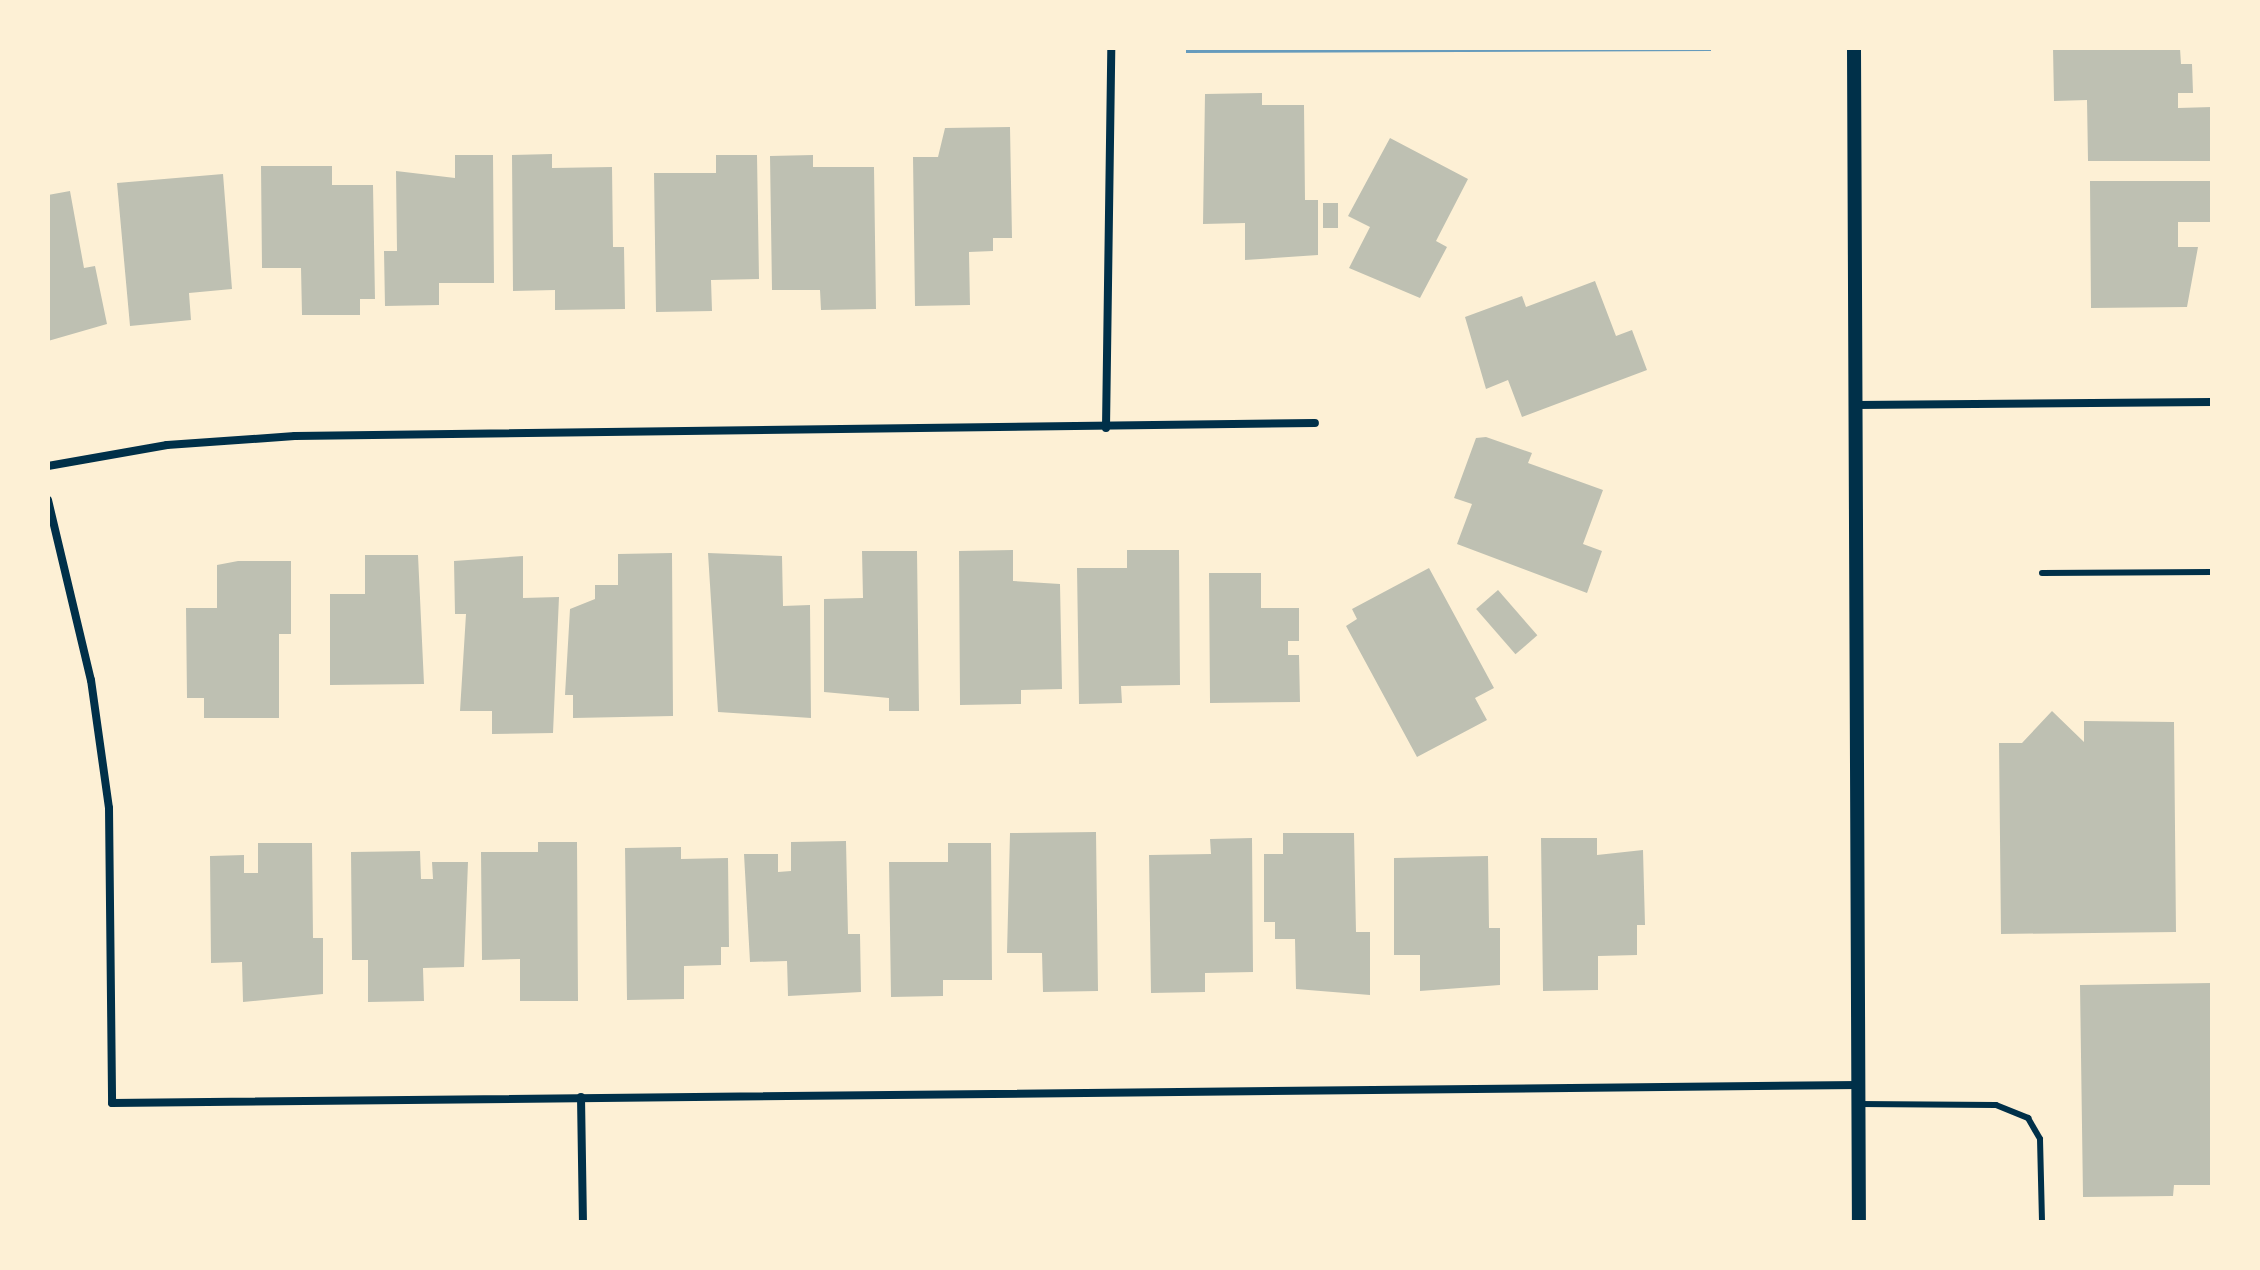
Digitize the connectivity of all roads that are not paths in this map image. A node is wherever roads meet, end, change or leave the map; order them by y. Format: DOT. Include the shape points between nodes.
graph roads {
  1 [pos="1111,48"];
  2 [pos="1854,48"];
  3 [pos="2212,402"];
  4 [pos="1856,405"];
  5 [pos="1315,423"];
  6 [pos="1106,428"];
  7 [pos="48,466"];
  8 [pos="48,500"];
  9 [pos="2212,572"];
  10 [pos="2042,573"];
  11 [pos="1859,1085"];
  12 [pos="581,1097"];
  13 [pos="1859,1104"];
  14 [pos="583,1222"];
  15 [pos="1859,1222"];
  16 [pos="2042,1222"];
  1 -- 6 [label="street"];
  2 -- 4 [label="street"];
  3 -- 4 [label="street"];
  4 -- 11 [label="street"];
  5 -- 6 [label="street"];
  6 -- 7 [label="street" via="295,436 167,445"];
  8 -- 12 [label="street" via="91,680 109,808 112,1103"];
  9 -- 10 [label="lane"];
  11 -- 12 [label="street"];
  11 -- 13 [label="street"];
  12 -- 14 [label="street"];
  13 -- 15 [label="street"];
  13 -- 16 [label="lane" via="1996,1105 2028,1118 2040,1139"];
}
